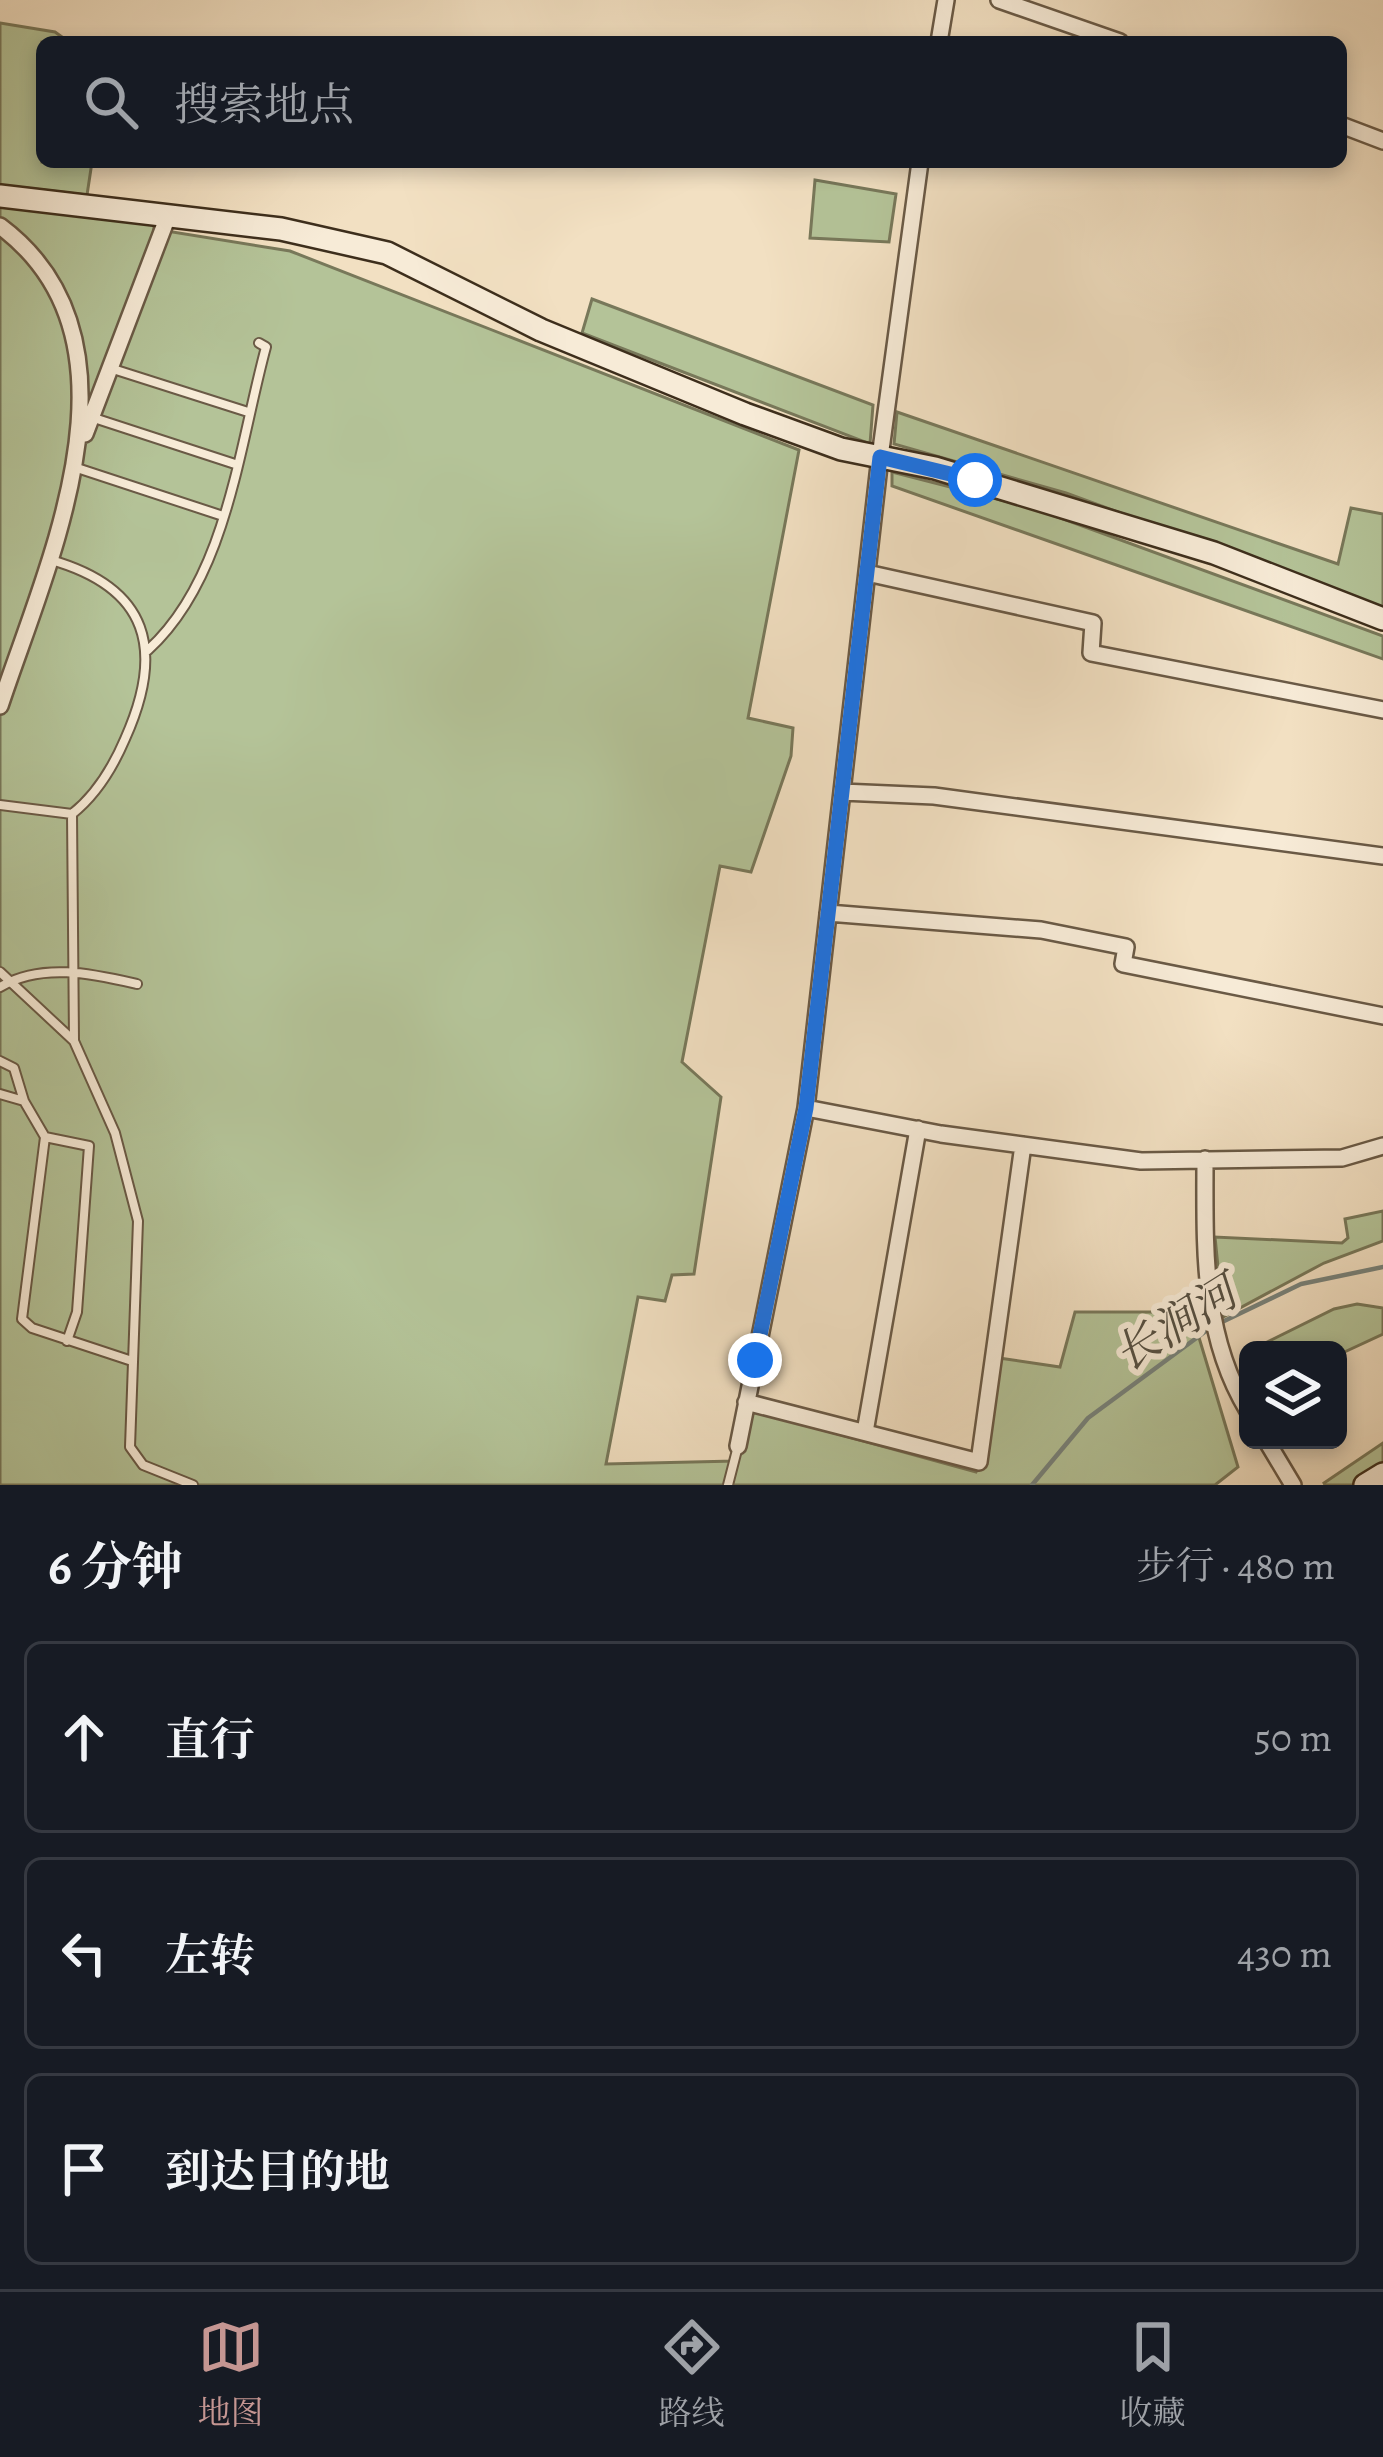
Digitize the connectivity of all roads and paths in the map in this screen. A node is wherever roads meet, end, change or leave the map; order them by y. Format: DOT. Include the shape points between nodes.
graph roads {
  1 [pos="946,0"];
  2 [pos="999,0"];
  3 [pos="940,36"];
  4 [pos="1103,36"];
  5 [pos="1347,126"];
  6 [pos="1383,141"];
  7 [pos="919,168"];
  8 [pos="0,196"];
  9 [pos="168,216"];
  10 [pos="0,226"];
  11 [pos="259,344"];
  12 [pos="110,368"];
  13 [pos="248,412"];
  14 [pos="91,418"];
  15 [pos="880,457"];
  16 [pos="76,460"];
  17 [pos="235,464"];
  18 [pos="220,515"];
  19 [pos="49,560"];
  20 [pos="867,573"];
  21 [pos="1383,619"];
  22 [pos="148,650"];
  23 [pos="0,706"];
  24 [pos="1383,710"];
  25 [pos="842,792"];
  26 [pos="0,805"];
  27 [pos="72,814"];
  28 [pos="1383,856"];
  29 [pos="828,913"];
  30 [pos="76,970"];
  31 [pos="0,972"];
  32 [pos="12,980"];
  33 [pos="137,984"];
  34 [pos="0,987"];
  35 [pos="1383,1016"];
  36 [pos="74,1041"];
  37 [pos="0,1061"];
  38 [pos="0,1094"];
  39 [pos="23,1101"];
  40 [pos="806,1108"];
  41 [pos="918,1129"];
  42 [pos="45,1137"];
  43 [pos="1023,1144"];
  44 [pos="1383,1146"];
  45 [pos="1204,1159"];
  46 [pos="68,1342"];
  47 [pos="132,1361"];
  48 [pos="1239,1396"];
  49 [pos="746,1402"];
  50 [pos="865,1432"];
  51 [pos="737,1446"];
  52 [pos="1271,1449"];
  53 [pos="1383,1474"];
  54 [pos="193,1485"];
  55 [pos="728,1485"];
  56 [pos="1293,1485"];
  57 [pos="1366,1485"];
  1 -- 3 [label="street"];
  2 -- 4 [label="street"];
  5 -- 6 [label="street"];
  7 -- 15 [label="street"];
  8 -- 9 [label="street"];
  9 -- 12 [label="street"];
  9 -- 15 [label="street" via="387,253 541,330 764,421"];
  10 -- 16 [label="street" via="33,255 65,306 79,376"];
  11 -- 13 [label="lane" via="266,346"];
  12 -- 13 [label="lane"];
  12 -- 14 [label="street"];
  13 -- 17 [label="lane"];
  14 -- 16 [label="street"];
  14 -- 17 [label="lane"];
  15 -- 20 [label="street"];
  15 -- 21 [label="street" via="1214,554"];
  16 -- 18 [label="lane"];
  16 -- 19 [label="street"];
  17 -- 18 [label="lane"];
  18 -- 22 [label="lane" via="180,620"];
  19 -- 22 [label="lane" via="106,581 134,610"];
  19 -- 23 [label="street"];
  20 -- 24 [label="street" via="1093,623 1091,653"];
  20 -- 25 [label="street"];
  22 -- 27 [label="lane" via="142,703 118,756"];
  25 -- 28 [label="street" via="978,801"];
  25 -- 29 [label="street"];
  26 -- 27 [label="lane"];
  27 -- 30 [label="lane"];
  29 -- 35 [label="street" via="1041,930 1126,947 1123,964"];
  29 -- 40 [label="street"];
  30 -- 32 [label="lane"];
  30 -- 33 [label="lane"];
  30 -- 36 [label="lane"];
  31 -- 32 [label="lane"];
  32 -- 34 [label="lane"];
  32 -- 36 [label="lane"];
  36 -- 47 [label="lane" via="115,1133 138,1221"];
  37 -- 39 [label="lane" via="14,1068"];
  38 -- 39 [label="lane"];
  39 -- 42 [label="lane"];
  40 -- 41 [label="street"];
  40 -- 49 [label="street"];
  41 -- 43 [label="street"];
  41 -- 50 [label="street"];
  42 -- 46 [label="lane" via="22,1319"];
  42 -- 46 [label="lane" via="89,1146"];
  43 -- 45 [label="street" via="1142,1161"];
  43 -- 50 [label="street" via="979,1462"];
  44 -- 45 [label="street" via="1342,1158"];
  45 -- 48 [label="street" via="1205,1274 1225,1372"];
  46 -- 47 [label="lane"];
  47 -- 54 [label="lane" via="130,1447 143,1465"];
  49 -- 50 [label="street"];
  49 -- 51 [label="street"];
  51 -- 55 [label="lane"];
  52 -- 56 [label="street"];
  53 -- 57 [label="street"];
}
